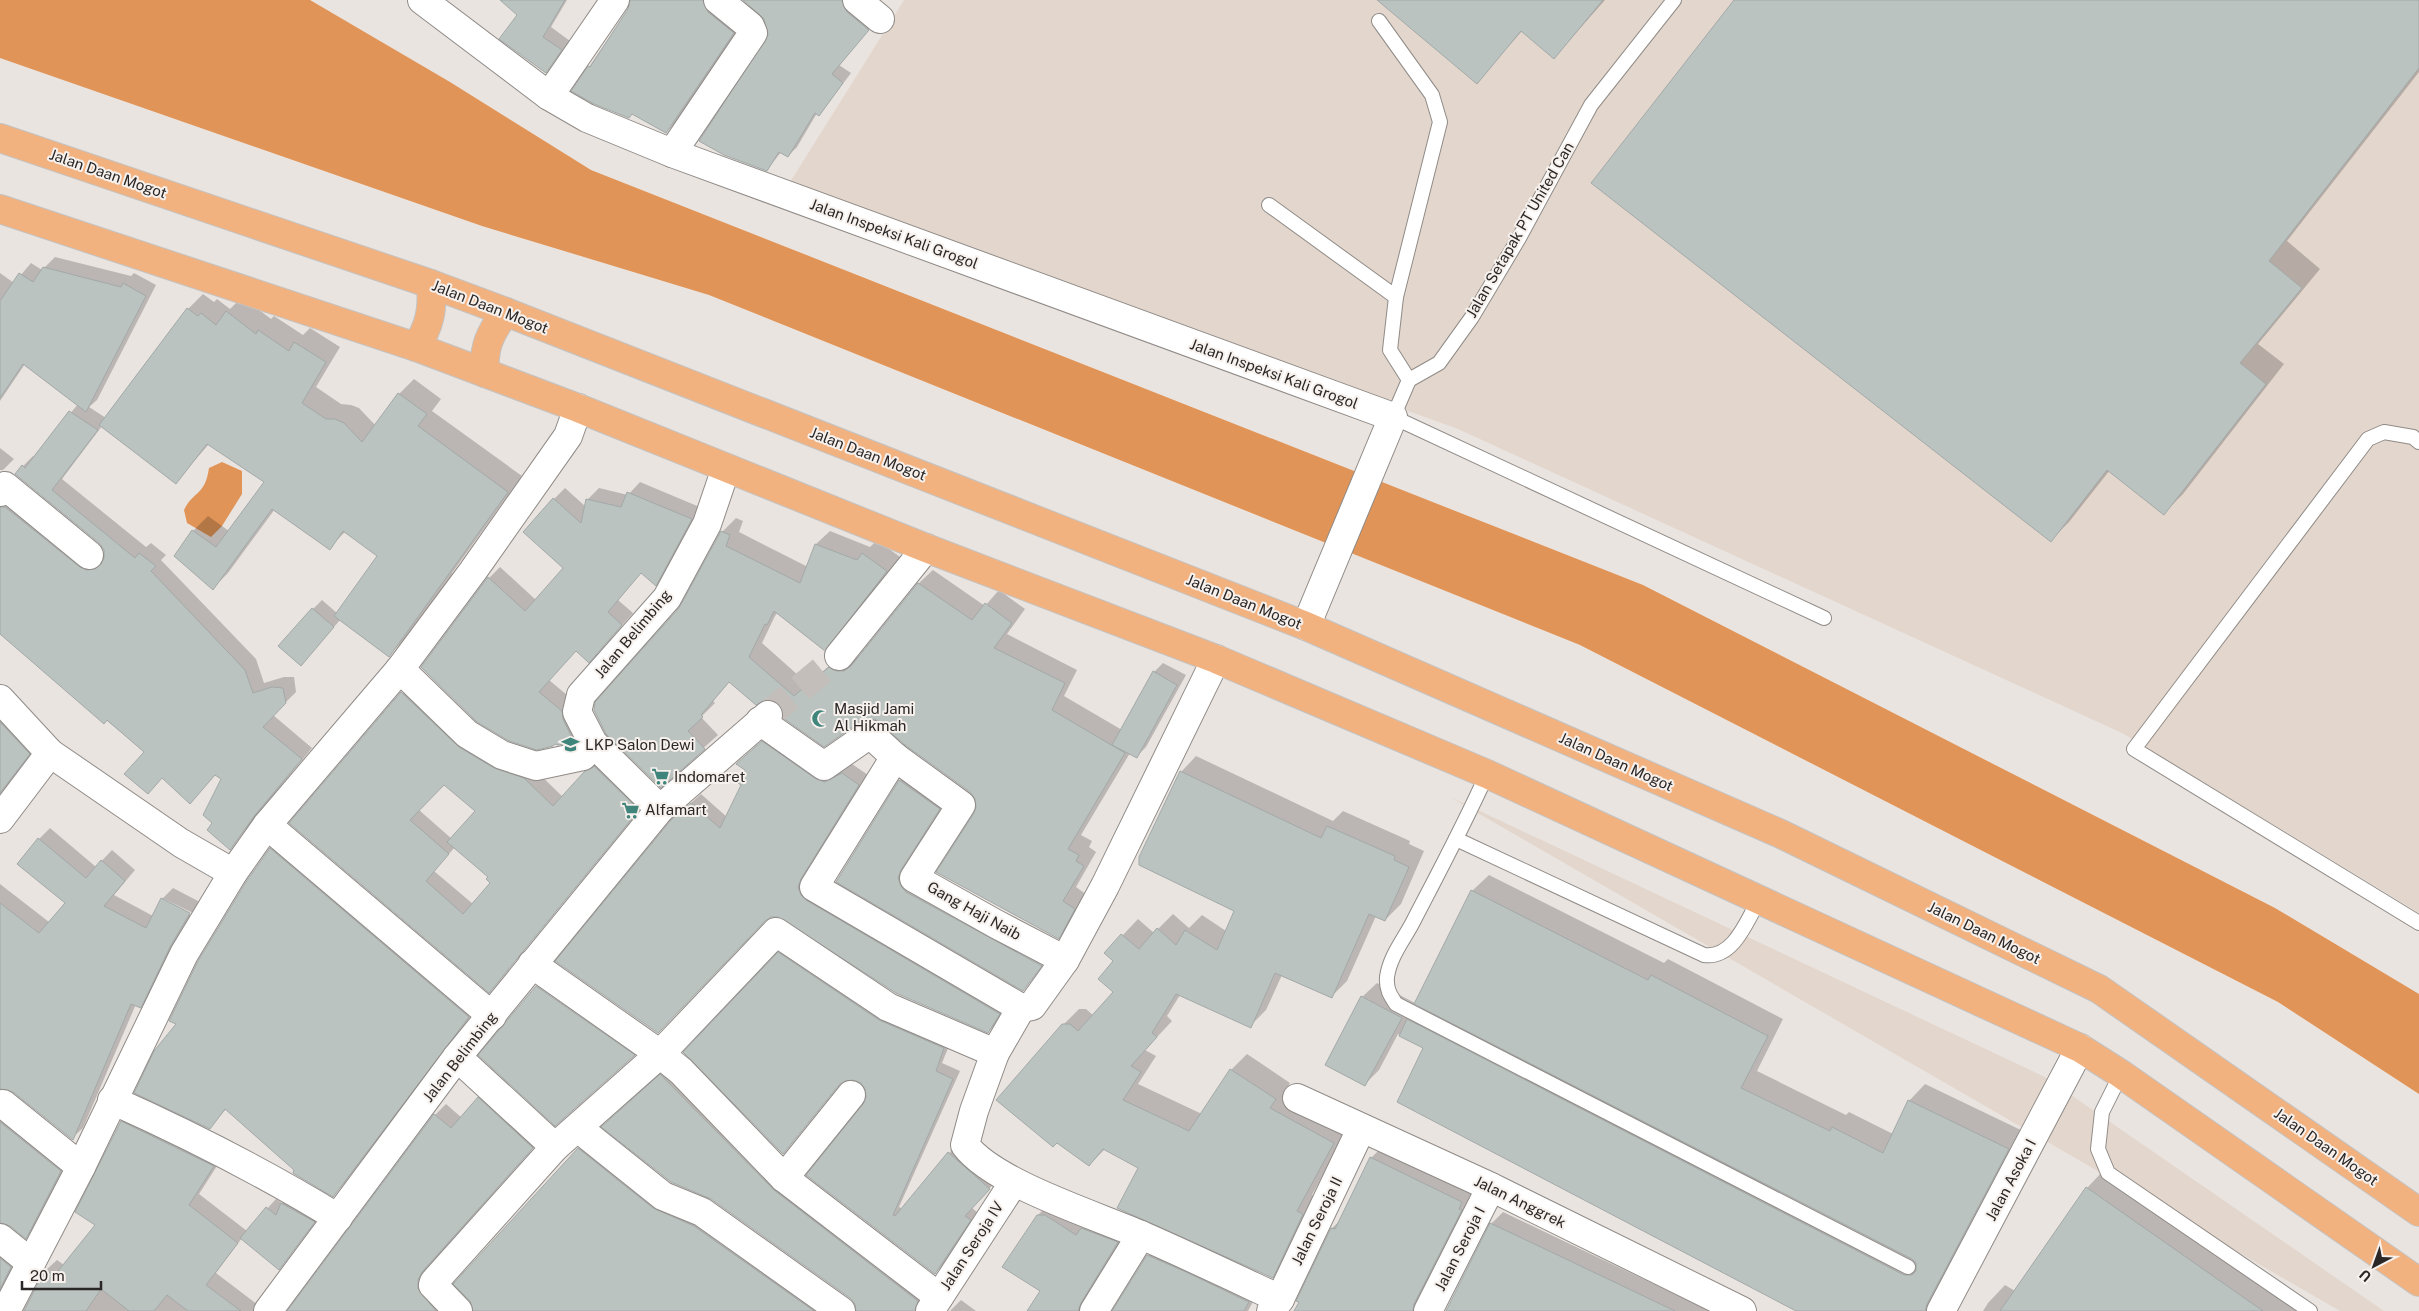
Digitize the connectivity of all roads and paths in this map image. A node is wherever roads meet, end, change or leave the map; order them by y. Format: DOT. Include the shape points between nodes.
graph roads {
  1 [pos="422,0"];
  2 [pos="615,0"];
  3 [pos="718,0"];
  4 [pos="857,0"];
  5 [pos="1674,0"];
  6 [pos="453,9"];
  7 [pos="880,19"];
  8 [pos="1379,21"];
  9 [pos="549,96"];
  10 [pos="0,138"];
  11 [pos="672,153"];
  12 [pos="1269,205"];
  13 [pos="0,209"];
  14 [pos="431,284"];
  15 [pos="1396,297"];
  16 [pos="506,312"];
  17 [pos="416,347"];
  18 [pos="485,374"];
  19 [pos="1409,380"];
  20 [pos="578,408"];
  21 [pos="1391,421"];
  22 [pos="2419,442"];
  23 [pos="726,468"];
  24 [pos="0,492"];
  25 [pos="926,548"];
  26 [pos="89,555"];
  27 [pos="1309,617"];
  28 [pos="1824,618"];
  29 [pos="839,656"];
  30 [pos="1216,659"];
  31 [pos="400,669"];
  32 [pos="0,699"];
  33 [pos="764,718"];
  34 [pos="593,743"];
  35 [pos="50,753"];
  36 [pos="895,757"];
  37 [pos="1487,774"];
  38 [pos="660,809"];
  39 [pos="0,818"];
  40 [pos="267,825"];
  41 [pos="1456,839"];
  42 [pos="233,873"];
  43 [pos="1760,898"];
  44 [pos="2419,923"];
  45 [pos="1065,960"];
  46 [pos="532,964"];
  47 [pos="1021,1008"];
  48 [pos="492,1016"];
  49 [pos="2080,1048"];
  50 [pos="995,1053"];
  51 [pos="660,1054"];
  52 [pos="457,1057"];
  53 [pos="2121,1074"];
  54 [pos="851,1095"];
  55 [pos="1296,1098"];
  56 [pos="112,1100"];
  57 [pos="2,1104"];
  58 [pos="578,1128"];
  59 [pos="1361,1129"];
  60 [pos="555,1147"];
  61 [pos="81,1167"];
  62 [pos="784,1178"];
  63 [pos="1014,1182"];
  64 [pos="1491,1187"];
  65 [pos="2419,1212"];
  66 [pos="338,1218"];
  67 [pos="1141,1235"];
  68 [pos="0,1238"];
  69 [pos="31,1263"];
  70 [pos="1908,1267"];
  71 [pos="2419,1282"];
  72 [pos="935,1304"];
  73 [pos="1276,1305"];
  74 [pos="6,1311"];
  75 [pos="268,1311"];
  76 [pos="458,1311"];
  77 [pos="841,1311"];
  78 [pos="1094,1311"];
  79 [pos="1428,1311"];
  80 [pos="1742,1311"];
  81 [pos="1942,1311"];
  82 [pos="2310,1311"];
  1 -- 6 [label="street, Jalan Inspeksi Kali Grogol"];
  2 -- 9 [label="street"];
  3 -- 11 [label="street" via="750,26 753,33"];
  4 -- 7 [label="street"];
  5 -- 19 [label="lane, Jalan Setapak PT United Can" via="1591,105 1472,317 1439,363"];
  6 -- 9 [label="street, Jalan Inspeksi Kali Grogol"];
  8 -- 15 [label="lane" via="1432,95 1440,122"];
  9 -- 11 [label="street, Jalan Inspeksi Kali Grogol" via="587,118"];
  10 -- 14 [label="highway, Jalan Daan Mogot"];
  11 -- 21 [label="street, Jalan Inspeksi Kali Grogol"];
  12 -- 15 [label="lane"];
  13 -- 17 [label="highway"];
  14 -- 16 [label="highway, Jalan Daan Mogot"];
  14 -- 17 [label="highway" via="431,315 425,334"];
  15 -- 19 [label="lane" via="1390,350"];
  16 -- 18 [label="highway" via="487,340"];
  16 -- 27 [label="highway, Jalan Daan Mogot"];
  17 -- 18 [label="highway"];
  18 -- 20 [label="highway"];
  19 -- 21 [label="lane"];
  20 -- 23 [label="highway"];
  20 -- 31 [label="street" via="568,436"];
  21 -- 27 [label="street"];
  21 -- 28 [label="lane"];
  22 -- 44 [label="lane" via="2413,437 2384,432 2368,439 2134,749"];
  23 -- 25 [label="highway"];
  23 -- 34 [label="street, Jalan Belimbing" via="707,524 667,598 581,695 577,712"];
  24 -- 26 [label="street" via="5,486"];
  25 -- 29 [label="street"];
  25 -- 30 [label="highway"];
  27 -- 65 [label="highway, Jalan Daan Mogot" via="1781,834 2099,989"];
  30 -- 37 [label="highway"];
  30 -- 45 [label="street" via="1105,886"];
  31 -- 34 [label="street" via="467,734 502,755 536,766 583,756"];
  31 -- 40 [label="street"];
  32 -- 35 [label="street"];
  33 -- 36 [label="street, Gang Haji Naib" via="824,766 870,734"];
  33 -- 38 [label="street, Jalan Belimbing"];
  34 -- 38 [label="street, Jalan Belimbing"];
  35 -- 39 [label="street"];
  35 -- 42 [label="street" via="181,843"];
  36 -- 45 [label="street, Gang Haji Naib" via="961,805 914,878"];
  36 -- 47 [label="street" via="814,887"];
  37 -- 41 [label="lane"];
  37 -- 43 [label="highway"];
  38 -- 46 [label="street, Jalan Belimbing"];
  40 -- 42 [label="street"];
  40 -- 48 [label="street"];
  41 -- 43 [label="lane" via="1704,956 1724,952 1736,940"];
  41 -- 70 [label="lane" via="1399,945 1387,975 1387,990 1396,1004"];
  42 -- 56 [label="street" via="184,954"];
  43 -- 49 [label="highway"];
  45 -- 47 [label="street" via="1032,1006"];
  46 -- 48 [label="street, Jalan Belimbing"];
  46 -- 51 [label="street"];
  47 -- 50 [label="street"];
  48 -- 52 [label="street, Jalan Belimbing"];
  49 -- 53 [label="highway"];
  49 -- 81 [label="street, Jalan Asoka I"];
  50 -- 51 [label="street" via="888,1008 776,932"];
  50 -- 63 [label="street" via="965,1145 973,1155"];
  51 -- 58 [label="street"];
  51 -- 62 [label="street"];
  52 -- 60 [label="street"];
  52 -- 66 [label="street, Jalan Belimbing"];
  53 -- 71 [label="highway"];
  53 -- 82 [label="lane" via="2102,1112 2098,1149 2108,1173"];
  54 -- 62 [label="street"];
  55 -- 59 [label="street, Jalan Anggrek"];
  56 -- 61 [label="street"];
  56 -- 66 [label="street" via="194,1136"];
  57 -- 61 [label="street"];
  58 -- 60 [label="street"];
  58 -- 77 [label="street" via="663,1196 702,1212"];
  59 -- 64 [label="street, Jalan Anggrek"];
  59 -- 73 [label="street, Jalan Seroja II"];
  60 -- 76 [label="street" via="434,1282 433,1285"];
  61 -- 69 [label="street"];
  62 -- 72 [label="street"];
  63 -- 67 [label="street"];
  63 -- 72 [label="street, Jalan Seroja IV"];
  64 -- 79 [label="street, Jalan Seroja I"];
  64 -- 80 [label="street, Jalan Anggrek"];
  66 -- 75 [label="street, Jalan Belimbing"];
  67 -- 73 [label="street"];
  67 -- 78 [label="street"];
  68 -- 69 [label="street"];
  69 -- 74 [label="street"];
}
